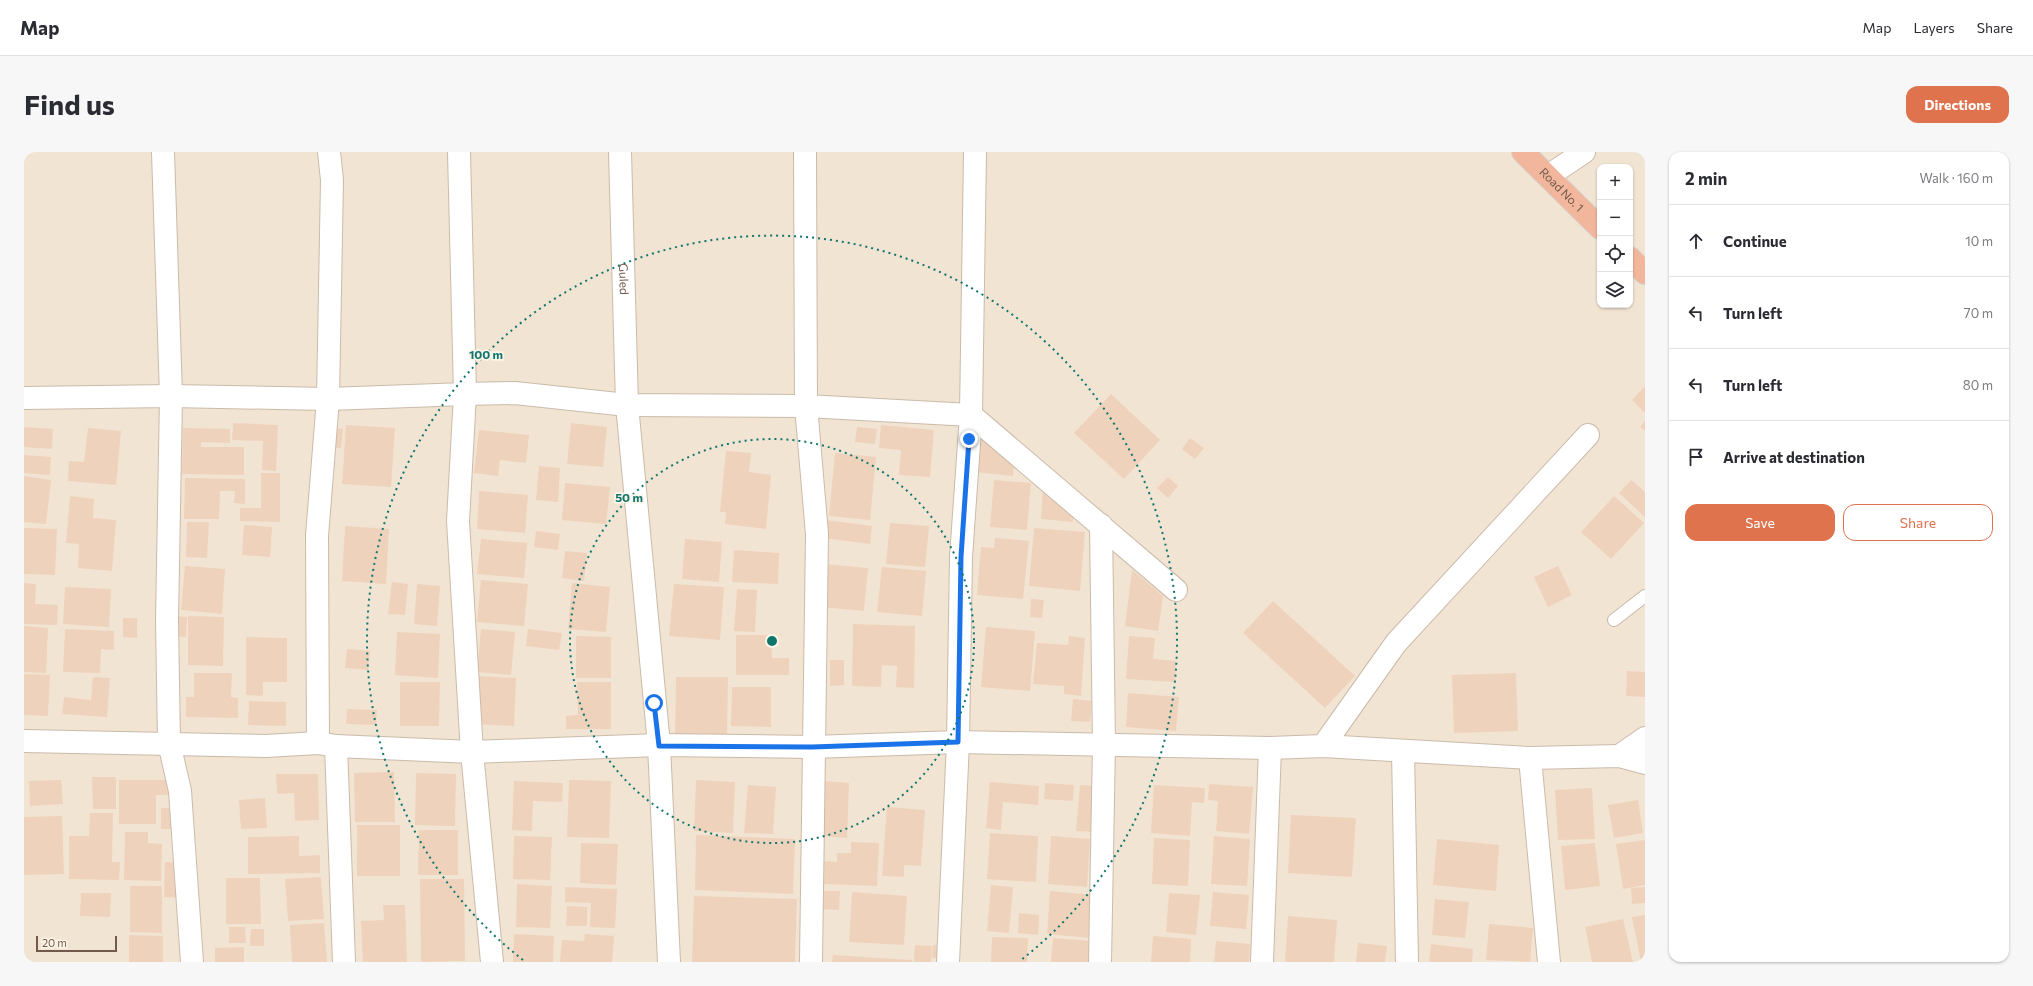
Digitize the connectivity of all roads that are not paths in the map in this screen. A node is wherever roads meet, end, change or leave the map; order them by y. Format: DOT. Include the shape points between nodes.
graph roads {
  1 [pos="163,152"];
  2 [pos="329,152"];
  3 [pos="459,152"];
  4 [pos="620,152"];
  5 [pos="805,152"];
  6 [pos="975,152"];
  7 [pos="1523,152"];
  8 [pos="1584,152"];
  9 [pos="1548,176"];
  10 [pos="1597,225"];
  11 [pos="1633,261"];
  12 [pos="1645,273"];
  13 [pos="465,394"];
  14 [pos="171,396"];
  15 [pos="24,398"];
  16 [pos="328,399"];
  17 [pos="627,405"];
  18 [pos="806,406"];
  19 [pos="971,415"];
  20 [pos="1588,435"];
  21 [pos="1101,525"];
  22 [pos="1176,590"];
  23 [pos="1645,596"];
  24 [pos="1614,620"];
  25 [pos="1645,738"];
  26 [pos="24,741"];
  27 [pos="958,742"];
  28 [pos="169,743"];
  29 [pos="1104,744"];
  30 [pos="327,745"];
  31 [pos="659,746"];
  32 [pos="1323,746"];
  33 [pos="812,747"];
  34 [pos="1270,748"];
  35 [pos="1403,751"];
  36 [pos="472,752"];
  37 [pos="1619,756"];
  38 [pos="1530,758"];
  39 [pos="1645,763"];
  40 [pos="192,962"];
  41 [pos="344,962"];
  42 [pos="492,962"];
  43 [pos="669,962"];
  44 [pos="811,962"];
  45 [pos="948,962"];
  46 [pos="1100,962"];
  47 [pos="1262,962"];
  48 [pos="1407,962"];
  49 [pos="1549,962"];
  1 -- 14 [label="street"];
  2 -- 16 [label="street" via="332,180"];
  3 -- 13 [label="street"];
  4 -- 17 [label="street, Guled"];
  5 -- 18 [label="street"];
  6 -- 19 [label="street"];
  7 -- 9 [label="highway, Road No. 1"];
  8 -- 9 [label="street"];
  9 -- 10 [label="highway, Road No. 1"];
  11 -- 12 [label="highway"];
  13 -- 16 [label="street"];
  13 -- 17 [label="street" via="516,393"];
  13 -- 36 [label="street" via="458,521"];
  14 -- 15 [label="street"];
  14 -- 16 [label="street"];
  14 -- 28 [label="street" via="167,621"];
  16 -- 30 [label="street" via="317,536"];
  17 -- 18 [label="street"];
  17 -- 31 [label="street, Guled"];
  18 -- 19 [label="street"];
  18 -- 33 [label="street" via="817,534"];
  19 -- 21 [label="street"];
  19 -- 27 [label="street" via="961,557"];
  20 -- 32 [label="street" via="1396,643"];
  21 -- 22 [label="street"];
  21 -- 29 [label="street"];
  23 -- 24 [label="lane"];
  25 -- 37 [label="street"];
  26 -- 28 [label="street"];
  27 -- 29 [label="street"];
  27 -- 33 [label="street"];
  27 -- 45 [label="street"];
  28 -- 30 [label="street"];
  28 -- 40 [label="street" via="180,791"];
  29 -- 34 [label="street"];
  29 -- 46 [label="street"];
  30 -- 36 [label="street"];
  30 -- 41 [label="street"];
  31 -- 33 [label="street"];
  31 -- 36 [label="street"];
  31 -- 43 [label="street, Guled"];
  32 -- 34 [label="street"];
  32 -- 35 [label="street"];
  33 -- 44 [label="street"];
  34 -- 47 [label="street"];
  35 -- 38 [label="street"];
  35 -- 48 [label="street"];
  36 -- 42 [label="street"];
  37 -- 38 [label="street"];
  37 -- 39 [label="street"];
  38 -- 49 [label="street"];
}
